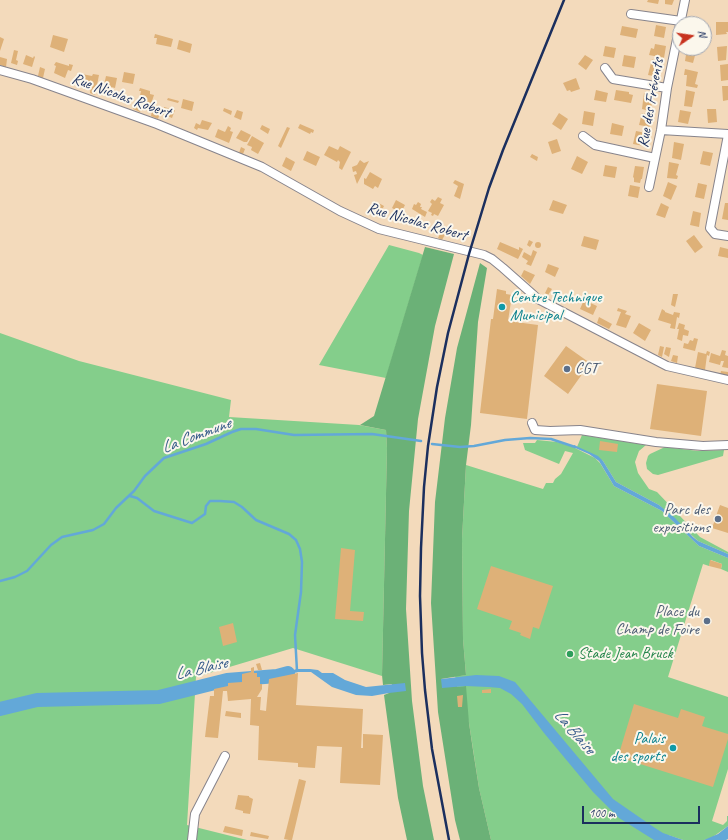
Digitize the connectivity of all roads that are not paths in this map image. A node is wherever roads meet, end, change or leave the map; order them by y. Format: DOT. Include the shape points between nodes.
graph roads {
  1 [pos="685,0"];
  2 [pos="631,14"];
  3 [pos="682,16"];
  4 [pos="672,19"];
  5 [pos="674,56"];
  6 [pos="605,68"];
  7 [pos="0,70"];
  8 [pos="667,88"];
  9 [pos="661,130"];
  10 [pos="728,135"];
  11 [pos="583,136"];
  12 [pos="655,158"];
  13 [pos="649,187"];
  14 [pos="728,236"];
  15 [pos="728,380"];
  16 [pos="532,423"];
  17 [pos="728,445"];
  18 [pos="225,756"];
  19 [pos="192,840"];
  1 -- 3 [label="street, Rue des Frévents"];
  2 -- 4 [label="street"];
  5 -- 8 [label="street, Rue des Frévents"];
  6 -- 8 [label="street" via="613,79"];
  7 -- 15 [label="street, Rue Nicolas Robert" via="157,124 255,164 340,211 379,228 484,255 538,299 667,366"];
  8 -- 9 [label="street, Rue des Frévents"];
  9 -- 10 [label="street"];
  9 -- 12 [label="street, Rue des Frévents"];
  10 -- 14 [label="street" via="710,228 715,234"];
  11 -- 12 [label="street" via="595,145"];
  12 -- 13 [label="street, Rue des Frévents"];
  16 -- 17 [label="street" via="535,430 580,430 656,442 703,446"];
  18 -- 19 [label="street" via="195,814"];
}
